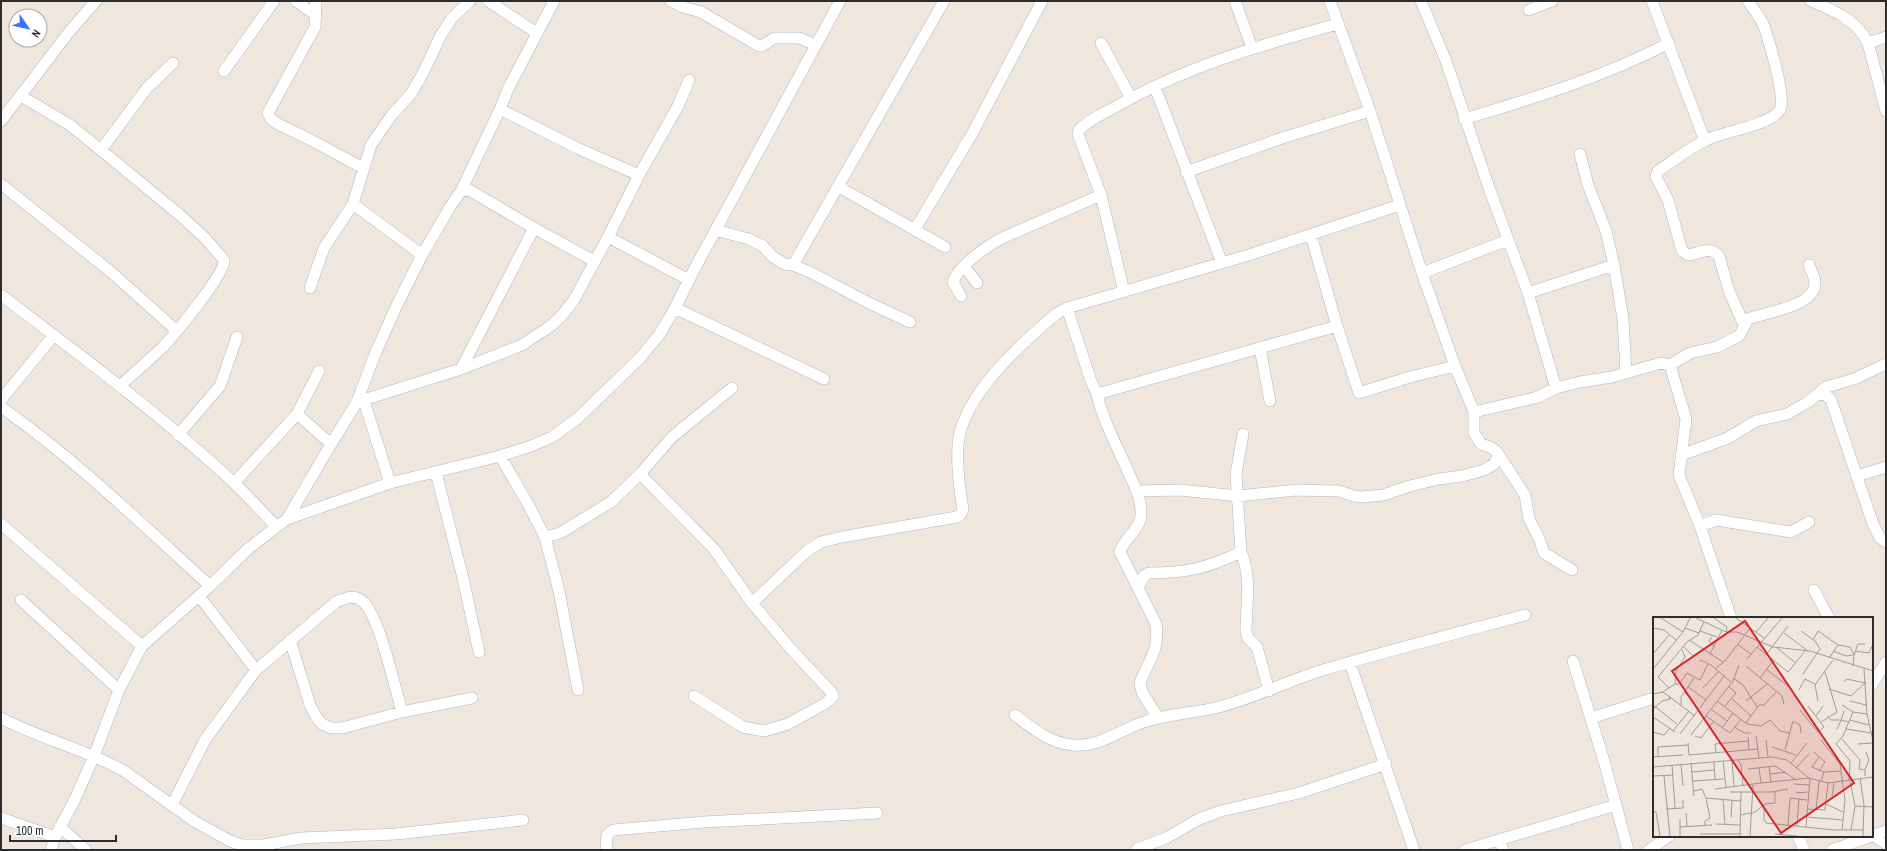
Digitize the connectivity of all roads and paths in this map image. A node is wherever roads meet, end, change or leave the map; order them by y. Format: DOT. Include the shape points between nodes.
graph roads {
  1 [pos="274,1"];
  2 [pos="296,1"];
  3 [pos="316,1"];
  4 [pos="470,1"];
  5 [pos="488,1"];
  6 [pos="554,1"];
  7 [pos="671,1"];
  8 [pos="840,1"];
  9 [pos="944,1"];
  10 [pos="1042,1"];
  11 [pos="1235,1"];
  12 [pos="1330,1"];
  13 [pos="1421,1"];
  14 [pos="1552,1"];
  15 [pos="1652,1"];
  16 [pos="1748,1"];
  17 [pos="1811,1"];
  18 [pos="90,3"];
  19 [pos="1529,10"];
  20 [pos="316,17"];
  21 [pos="1338,24"];
  22 [pos="537,33"];
  23 [pos="1886,37"];
  24 [pos="1101,43"];
  25 [pos="1669,43"];
  26 [pos="1868,43"];
  27 [pos="816,45"];
  28 [pos="1252,48"];
  29 [pos="173,63"];
  30 [pos="224,71"];
  31 [pos="688,80"];
  32 [pos="1155,87"];
  33 [pos="21,96"];
  34 [pos="1130,98"];
  35 [pos="500,109"];
  36 [pos="1370,111"];
  37 [pos="1886,111"];
  38 [pos="1464,119"];
  39 [pos="1,121"];
  40 [pos="1705,141"];
  41 [pos="101,150"];
  42 [pos="1580,154"];
  43 [pos="363,168"];
  44 [pos="1186,172"];
  45 [pos="639,175"];
  46 [pos="1,184"];
  47 [pos="839,187"];
  48 [pos="461,191"];
  49 [pos="1101,195"];
  50 [pos="353,204"];
  51 [pos="1400,205"];
  52 [pos="534,228"];
  53 [pos="915,229"];
  54 [pos="715,230"];
  55 [pos="1311,235"];
  56 [pos="608,237"];
  57 [pos="1508,240"];
  58 [pos="945,247"];
  59 [pos="422,255"];
  60 [pos="594,261"];
  61 [pos="1222,262"];
  62 [pos="793,265"];
  63 [pos="1614,265"];
  64 [pos="1809,265"];
  65 [pos="964,266"];
  66 [pos="1422,273"];
  67 [pos="689,280"];
  68 [pos="977,283"];
  69 [pos="310,288"];
  70 [pos="1124,292"];
  71 [pos="1528,293"];
  72 [pos="1,295"];
  73 [pos="961,296"];
  74 [pos="675,308"];
  75 [pos="1067,308"];
  76 [pos="910,322"];
  77 [pos="1744,325"];
  78 [pos="1337,326"];
  79 [pos="177,331"];
  80 [pos="54,335"];
  81 [pos="237,337"];
  82 [pos="1260,348"];
  83 [pos="1886,364"];
  84 [pos="1670,365"];
  85 [pos="1455,366"];
  86 [pos="461,369"];
  87 [pos="319,371"];
  88 [pos="1626,372"];
  89 [pos="824,379"];
  90 [pos="120,386"];
  91 [pos="732,388"];
  92 [pos="1556,388"];
  93 [pos="1097,394"];
  94 [pos="1818,396"];
  95 [pos="1,400"];
  96 [pos="1270,400"];
  97 [pos="360,402"];
  98 [pos="1,407"];
  99 [pos="1474,412"];
  100 [pos="297,414"];
  101 [pos="1242,434"];
  102 [pos="178,435"];
  103 [pos="331,444"];
  104 [pos="1499,455"];
  105 [pos="1682,455"];
  106 [pos="500,456"];
  107 [pos="1886,467"];
  108 [pos="436,473"];
  109 [pos="640,474"];
  110 [pos="1856,476"];
  111 [pos="234,483"];
  112 [pos="390,483"];
  113 [pos="1137,491"];
  114 [pos="1238,496"];
  115 [pos="287,519"];
  116 [pos="1809,522"];
  117 [pos="1,524"];
  118 [pos="276,526"];
  119 [pos="1700,526"];
  120 [pos="544,537"];
  121 [pos="1886,542"];
  122 [pos="1241,552"];
  123 [pos="1572,570"];
  124 [pos="210,586"];
  125 [pos="1138,587"];
  126 [pos="1814,590"];
  127 [pos="198,596"];
  128 [pos="21,600"];
  129 [pos="752,603"];
  130 [pos="1524,615"];
  131 [pos="1731,617"];
  132 [pos="1828,617"];
  133 [pos="290,640"];
  134 [pos="142,646"];
  135 [pos="479,652"];
  136 [pos="1573,661"];
  137 [pos="1886,662"];
  138 [pos="1350,663"];
  139 [pos="256,670"];
  140 [pos="1873,682"];
  141 [pos="119,690"];
  142 [pos="578,690"];
  143 [pos="1269,691"];
  144 [pos="694,696"];
  145 [pos="472,698"];
  146 [pos="1653,698"];
  147 [pos="402,712"];
  148 [pos="1016,715"];
  149 [pos="1,718"];
  150 [pos="1158,718"];
  151 [pos="1591,718"];
  152 [pos="94,756"];
  153 [pos="1386,764"];
  154 [pos="172,805"];
  155 [pos="1616,805"];
  156 [pos="877,813"];
  157 [pos="1,818"];
  158 [pos="523,820"];
  159 [pos="60,827"];
  160 [pos="1886,831"];
  161 [pos="1874,836"];
  162 [pos="55,837"];
  163 [pos="1668,837"];
  164 [pos="1798,837"];
  165 [pos="1871,837"];
  166 [pos="1886,844"];
  167 [pos="1502,845"];
  168 [pos="264,847"];
  169 [pos="1138,849"];
  170 [pos="51,850"];
  171 [pos="86,850"];
  172 [pos="606,850"];
  173 [pos="1414,850"];
  174 [pos="1464,850"];
  175 [pos="1628,850"];
  176 [pos="1649,850"];
  177 [pos="1804,850"];
  178 [pos="1832,850"];
  1 -- 30 [label="street"];
  2 -- 20 [label="street"];
  3 -- 20 [label="street"];
  4 -- 43 [label="street" via="452,18 441,35 417,84 371,145"];
  5 -- 22 [label="street"];
  6 -- 22 [label="street"];
  7 -- 27 [label="street" via="701,12 758,46 772,38 795,38"];
  8 -- 27 [label="street"];
  9 -- 47 [label="street"];
  10 -- 53 [label="street" via="972,134"];
  11 -- 28 [label="street"];
  12 -- 21 [label="street"];
  13 -- 38 [label="street" via="1446,61"];
  14 -- 19 [label="street"];
  15 -- 25 [label="street"];
  16 -- 40 [label="street" via="1763,24 1782,102 1780,109 1772,116 1747,127"];
  17 -- 26 [label="street" via="1852,22"];
  18 -- 33 [label="street"];
  20 -- 43 [label="street" via="315,27 268,112 276,123"];
  21 -- 28 [label="street"];
  21 -- 36 [label="street"];
  22 -- 35 [label="street"];
  23 -- 26 [label="street"];
  24 -- 34 [label="street"];
  25 -- 38 [label="street" via="1606,72"];
  25 -- 40 [label="street"];
  26 -- 37 [label="street"];
  27 -- 54 [label="street"];
  28 -- 32 [label="street" via="1191,70"];
  29 -- 41 [label="street" via="144,91"];
  31 -- 45 [label="street" via="678,106"];
  32 -- 34 [label="street"];
  32 -- 44 [label="street"];
  33 -- 39 [label="street"];
  33 -- 41 [label="street" via="70,125"];
  34 -- 49 [label="street" via="1079,130 1078,134"];
  35 -- 45 [label="street" via="577,148"];
  35 -- 48 [label="street"];
  36 -- 44 [label="street" via="1282,138"];
  36 -- 51 [label="street"];
  38 -- 57 [label="street"];
  40 -- 77 [label="street" via="1658,171 1656,177 1668,200 1682,251 1688,255 1709,250 1716,252"];
  41 -- 79 [label="street" via="181,216 224,260 223,268"];
  42 -- 63 [label="street" via="1588,185 1606,231"];
  43 -- 50 [label="street"];
  44 -- 61 [label="street"];
  45 -- 56 [label="street"];
  46 -- 79 [label="street" via="105,267"];
  47 -- 53 [label="street"];
  47 -- 62 [label="street"];
  48 -- 52 [label="street" via="470,190"];
  48 -- 59 [label="street"];
  49 -- 65 [label="street" via="1002,238"];
  49 -- 70 [label="street"];
  50 -- 59 [label="street"];
  50 -- 69 [label="street" via="324,248"];
  51 -- 55 [label="street"];
  51 -- 66 [label="street"];
  52 -- 60 [label="street"];
  52 -- 86 [label="street"];
  53 -- 58 [label="street"];
  54 -- 62 [label="street" via="749,239 784,264"];
  54 -- 67 [label="street"];
  55 -- 61 [label="street"];
  55 -- 78 [label="street"];
  56 -- 60 [label="street"];
  56 -- 67 [label="street"];
  57 -- 66 [label="street"];
  57 -- 71 [label="street"];
  59 -- 97 [label="street" via="375,354"];
  60 -- 86 [label="street" via="574,300 552,325 522,345"];
  61 -- 70 [label="street"];
  62 -- 76 [label="street"];
  63 -- 71 [label="street"];
  63 -- 88 [label="street" via="1623,319"];
  64 -- 77 [label="street" via="1815,280 1810,294 1786,309 1748,319"];
  65 -- 68 [label="street"];
  65 -- 73 [label="street" via="953,282"];
  66 -- 85 [label="street"];
  67 -- 74 [label="street"];
  70 -- 75 [label="street"];
  71 -- 92 [label="street"];
  72 -- 80 [label="street"];
  74 -- 89 [label="street"];
  74 -- 106 [label="street" via="660,335 640,358 578,418 552,437"];
  75 -- 93 [label="street"];
  75 -- 129 [label="street" via="1045,323 1000,367 974,400 960,430 958,452 963,509 961,514 929,523 821,542 807,551"];
  77 -- 84 [label="street" via="1739,336 1717,347 1690,353"];
  78 -- 82 [label="street"];
  78 -- 85 [label="street" via="1359,393"];
  79 -- 90 [label="street"];
  80 -- 90 [label="street"];
  80 -- 95 [label="street"];
  81 -- 102 [label="street" via="220,386"];
  82 -- 93 [label="street"];
  82 -- 96 [label="street"];
  83 -- 94 [label="street" via="1854,379 1826,387"];
  84 -- 88 [label="street" via="1662,363"];
  84 -- 105 [label="street" via="1686,419"];
  85 -- 99 [label="street"];
  86 -- 97 [label="street"];
  87 -- 100 [label="street"];
  88 -- 92 [label="street"];
  90 -- 102 [label="street"];
  91 -- 109 [label="street" via="672,437"];
  92 -- 99 [label="street" via="1538,397"];
  93 -- 113 [label="street" via="1101,412"];
  94 -- 105 [label="street" via="1787,414 1756,421 1728,438"];
  94 -- 110 [label="street" via="1825,394 1830,397"];
  97 -- 103 [label="street"];
  97 -- 112 [label="street"];
  98 -- 124 [label="street" via="94,480"];
  99 -- 104 [label="street" via="1473,425 1477,439"];
  100 -- 103 [label="street"];
  100 -- 111 [label="street"];
  101 -- 114 [label="street" via="1237,467"];
  102 -- 111 [label="street"];
  103 -- 115 [label="street"];
  104 -- 114 [label="street" via="1494,464 1484,470 1410,486 1383,495 1362,497 1339,491 1296,490"];
  104 -- 123 [label="street" via="1525,495 1530,523 1539,538 1544,554"];
  105 -- 119 [label="street" via="1679,475"];
  106 -- 108 [label="street"];
  106 -- 120 [label="street"];
  107 -- 110 [label="street"];
  108 -- 112 [label="street"];
  108 -- 135 [label="street"];
  109 -- 120 [label="street" via="611,502 560,533"];
  109 -- 129 [label="street" via="714,549"];
  110 -- 121 [label="street" via="1876,532"];
  111 -- 118 [label="street"];
  112 -- 115 [label="street"];
  113 -- 114 [label="street" via="1180,490"];
  113 -- 125 [label="street" via="1140,521 1121,546 1120,552"];
  114 -- 122 [label="street"];
  115 -- 118 [label="street"];
  116 -- 119 [label="street" via="1791,532 1716,520"];
  117 -- 134 [label="street"];
  118 -- 124 [label="street"];
  119 -- 131 [label="street"];
  120 -- 142 [label="street" via="559,591"];
  122 -- 125 [label="street" via="1196,570 1149,573 1144,576"];
  122 -- 143 [label="street" via="1245,562 1248,588 1246,632 1257,647"];
  124 -- 127 [label="street"];
  125 -- 150 [label="street" via="1156,624 1157,632 1154,654 1140,683 1142,692"];
  126 -- 132 [label="street"];
  127 -- 134 [label="street"];
  127 -- 139 [label="street"];
  128 -- 141 [label="street"];
  129 -- 144 [label="street" via="832,693 832,699 788,724 764,731 743,727"];
  130 -- 138 [label="street"];
  133 -- 139 [label="street"];
  133 -- 147 [label="street" via="310,705 322,724 331,728 342,728"];
  133 -- 147 [label="street" via="336,602 355,597 363,601 374,617"];
  134 -- 141 [label="street"];
  136 -- 151 [label="street"];
  137 -- 140 [label="street"];
  138 -- 143 [label="street"];
  138 -- 153 [label="street"];
  139 -- 154 [label="street" via="206,740"];
  141 -- 152 [label="street"];
  143 -- 150 [label="street" via="1215,708"];
  145 -- 147 [label="street"];
  146 -- 151 [label="street"];
  148 -- 150 [label="street" via="1047,738 1074,746 1098,743 1125,728"];
  149 -- 152 [label="street"];
  151 -- 155 [label="street"];
  152 -- 154 [label="street" via="124,771"];
  152 -- 159 [label="street"];
  153 -- 169 [label="street" via="1299,793 1221,811"];
  153 -- 173 [label="street"];
  154 -- 168 [label="street" via="230,841"];
  155 -- 167 [label="street"];
  155 -- 175 [label="street"];
  156 -- 172 [label="street" via="704,822 613,830 607,835"];
  157 -- 162 [label="street"];
  158 -- 168 [label="street" via="396,834 301,838"];
  159 -- 162 [label="street"];
  159 -- 171 [label="street"];
  160 -- 161 [label="street"];
  161 -- 166 [label="street"];
  162 -- 170 [label="street"];
  163 -- 176 [label="street"];
  164 -- 177 [label="street"];
  165 -- 178 [label="street"];
  167 -- 174 [label="street"];
}
